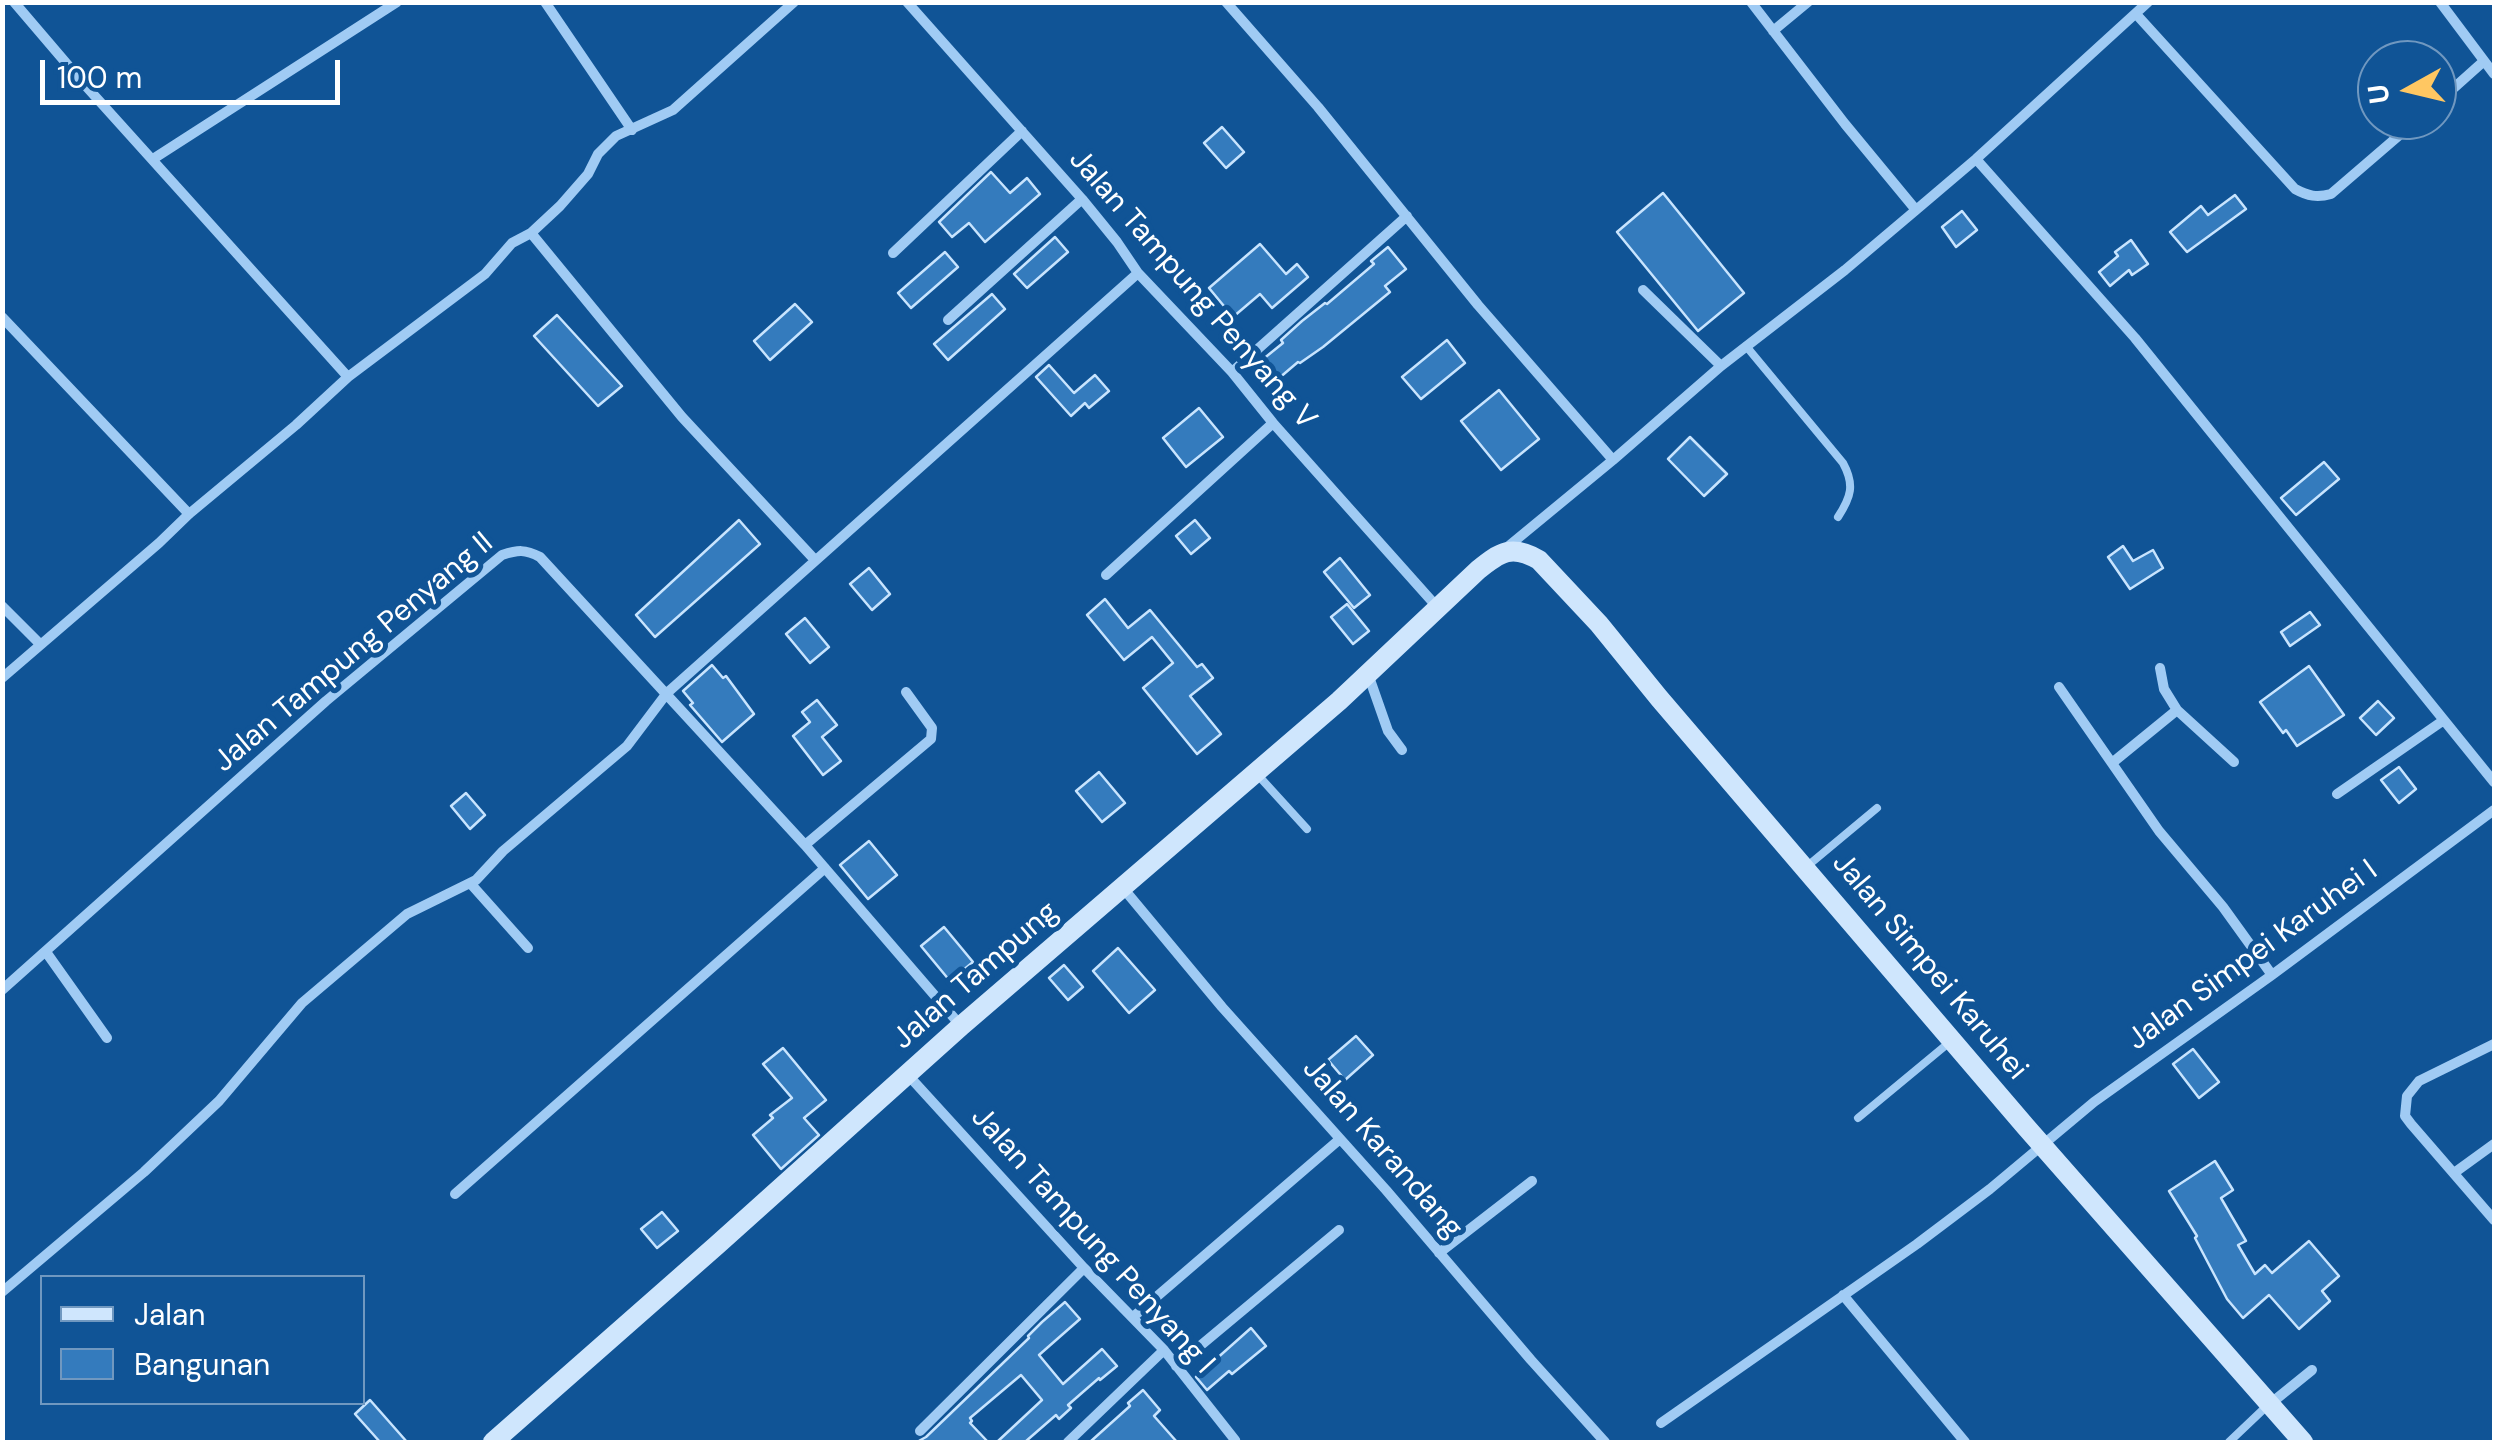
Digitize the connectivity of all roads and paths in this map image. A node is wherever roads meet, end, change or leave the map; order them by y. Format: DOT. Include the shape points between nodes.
graph roads {
  1 [pos="14,2"];
  2 [pos="397,2"];
  3 [pos="545,2"];
  4 [pos="794,2"];
  5 [pos="907,2"];
  6 [pos="1226,2"];
  7 [pos="1751,2"];
  8 [pos="1808,2"];
  9 [pos="2148,2"];
  10 [pos="2440,2"];
  11 [pos="2136,14"];
  12 [pos="1773,30"];
  13 [pos="2484,62"];
  14 [pos="2494,74"];
  15 [pos="2457,86"];
  16 [pos="632,130"];
  17 [pos="1022,131"];
  18 [pos="2394,140"];
  19 [pos="153,159"];
  20 [pos="1976,159"];
  21 [pos="1082,199"];
  22 [pos="1916,210"];
  23 [pos="1407,216"];
  24 [pos="531,234"];
  25 [pos="893,254"];
  26 [pos="1138,273"];
  27 [pos="1643,290"];
  28 [pos="2,317"];
  29 [pos="948,320"];
  30 [pos="1746,346"];
  31 [pos="1722,366"];
  32 [pos="1232,372"];
  33 [pos="348,377"];
  34 [pos="1273,424"];
  35 [pos="1613,460"];
  36 [pos="188,514"];
  37 [pos="1838,518"];
  38 [pos="1498,554"];
  39 [pos="815,560"];
  40 [pos="1106,575"];
  41 [pos="2,606"];
  42 [pos="1439,609"];
  43 [pos="40,644"];
  44 [pos="2160,668"];
  45 [pos="1368,674"];
  46 [pos="2,678"];
  47 [pos="2059,686"];
  48 [pos="906,692"];
  49 [pos="666,693"];
  50 [pos="2178,710"];
  51 [pos="2444,720"];
  52 [pos="1402,750"];
  53 [pos="2234,762"];
  54 [pos="2112,763"];
  55 [pos="1256,773"];
  56 [pos="2494,782"];
  57 [pos="2337,794"];
  58 [pos="1878,808"];
  59 [pos="2494,810"];
  60 [pos="1307,829"];
  61 [pos="805,845"];
  62 [pos="824,868"];
  63 [pos="1806,868"];
  64 [pos="470,883"];
  65 [pos="1122,888"];
  66 [pos="528,948"];
  67 [pos="46,952"];
  68 [pos="2272,974"];
  69 [pos="2,990"];
  70 [pos="961,1026"];
  71 [pos="107,1038"];
  72 [pos="1952,1041"];
  73 [pos="2494,1044"];
  74 [pos="908,1075"];
  75 [pos="1858,1118"];
  76 [pos="1340,1138"];
  77 [pos="2494,1144"];
  78 [pos="2042,1146"];
  79 [pos="2454,1174"];
  80 [pos="1532,1181"];
  81 [pos="455,1194"];
  82 [pos="2494,1220"];
  83 [pos="1339,1230"];
  84 [pos="1439,1253"];
  85 [pos="1084,1268"];
  86 [pos="2,1292"];
  87 [pos="1843,1295"];
  88 [pos="1133,1318"];
  89 [pos="1164,1350"];
  90 [pos="1176,1366"];
  91 [pos="2312,1370"];
  92 [pos="2269,1404"];
  93 [pos="1661,1424"];
  94 [pos="920,1431"];
  95 [pos="492,1442"];
  96 [pos="1068,1442"];
  97 [pos="1235,1442"];
  98 [pos="1605,1442"];
  99 [pos="1965,1442"];
  100 [pos="2228,1442"];
  101 [pos="2304,1442"];
  1 -- 19 [label="street"];
  2 -- 19 [label="street"];
  3 -- 16 [label="street"];
  4 -- 16 [label="street" via="673,110"];
  5 -- 17 [label="street, Jalan Tampung Penyang V"];
  6 -- 23 [label="street"];
  7 -- 12 [label="street"];
  8 -- 12 [label="street"];
  9 -- 11 [label="street"];
  10 -- 13 [label="street"];
  11 -- 18 [label="street" via="2306,195 2331,194"];
  11 -- 20 [label="street"];
  12 -- 22 [label="street"];
  13 -- 14 [label="street"];
  13 -- 15 [label="street"];
  16 -- 24 [label="street" via="607,144"];
  17 -- 21 [label="street, Jalan Tampung Penyang V"];
  17 -- 25 [label="street"];
  19 -- 33 [label="street"];
  20 -- 22 [label="street"];
  20 -- 51 [label="street" via="2135,338"];
  21 -- 26 [label="street, Jalan Tampung Penyang V"];
  21 -- 29 [label="street"];
  22 -- 30 [label="street"];
  23 -- 32 [label="street"];
  23 -- 35 [label="street"];
  24 -- 33 [label="street"];
  24 -- 39 [label="street" via="682,417"];
  26 -- 32 [label="street, Jalan Tampung Penyang V"];
  26 -- 39 [label="street"];
  27 -- 31 [label="street"];
  28 -- 36 [label="street"];
  30 -- 31 [label="street"];
  30 -- 37 [label="lane" via="1844,463 1852,487"];
  31 -- 35 [label="street"];
  32 -- 34 [label="street, Jalan Tampung Penyang V"];
  33 -- 36 [label="street"];
  34 -- 40 [label="street"];
  34 -- 42 [label="street, Jalan Tampung Penyang V"];
  35 -- 38 [label="street"];
  36 -- 43 [label="street"];
  38 -- 42 [label="main road, Jalan Tampung"];
  38 -- 63 [label="main road, Jalan Simpei Karuhei" via="1529,554 1551,572"];
  39 -- 49 [label="street"];
  41 -- 43 [label="street"];
  42 -- 45 [label="main road, Jalan Tampung"];
  43 -- 46 [label="street"];
  44 -- 50 [label="street"];
  45 -- 52 [label="street" via="1388,731"];
  45 -- 55 [label="main road, Jalan Tampung"];
  47 -- 54 [label="street"];
  48 -- 61 [label="street" via="932,728 931,738"];
  49 -- 61 [label="street, Jalan Tampung Penyang II"];
  49 -- 64 [label="street" via="627,746"];
  49 -- 67 [label="street, Jalan Tampung Penyang II" via="540,557 516,550 326,701"];
  50 -- 53 [label="street"];
  50 -- 54 [label="street"];
  51 -- 56 [label="street"];
  51 -- 57 [label="street"];
  54 -- 68 [label="street"];
  55 -- 60 [label="lane"];
  55 -- 65 [label="main road, Jalan Tampung"];
  58 -- 63 [label="lane"];
  59 -- 68 [label="street, Jalan Simpei Karuhei I"];
  61 -- 62 [label="street, Jalan Tampung Penyang II"];
  62 -- 70 [label="street, Jalan Tampung Penyang II"];
  62 -- 81 [label="street"];
  63 -- 72 [label="main road, Jalan Simpei Karuhei"];
  64 -- 66 [label="street"];
  64 -- 86 [label="street" via="407,914 302,1002 219,1101"];
  65 -- 70 [label="main road, Jalan Tampung"];
  65 -- 76 [label="street, Jalan Karandang"];
  67 -- 69 [label="street, Jalan Tampung Penyang II"];
  67 -- 71 [label="street"];
  68 -- 78 [label="street, Jalan Simpei Karuhei I"];
  70 -- 74 [label="main road, Jalan Tampung"];
  72 -- 75 [label="lane"];
  72 -- 78 [label="main road, Jalan Simpei Karuhei"];
  73 -- 79 [label="street" via="2420,1080 2407,1096 2405,1116"];
  74 -- 85 [label="street, Jalan Tampung Penyang I"];
  74 -- 95 [label="main road, Jalan Tampung"];
  76 -- 84 [label="street, Jalan Karandang"];
  76 -- 88 [label="street"];
  77 -- 79 [label="street"];
  78 -- 87 [label="street, Jalan Simpei Karuhei I"];
  78 -- 92 [label="main road, Jalan Simpei Karuhei"];
  79 -- 82 [label="street"];
  80 -- 84 [label="street"];
  83 -- 90 [label="street"];
  84 -- 98 [label="street, Jalan Karandang"];
  85 -- 88 [label="street, Jalan Tampung Penyang I"];
  85 -- 94 [label="street"];
  87 -- 93 [label="street, Jalan Simpei Karuhei I"];
  87 -- 99 [label="street"];
  88 -- 89 [label="street, Jalan Tampung Penyang I"];
  89 -- 90 [label="street, Jalan Tampung Penyang I"];
  89 -- 96 [label="street"];
  90 -- 97 [label="street, Jalan Tampung Penyang I"];
  91 -- 92 [label="street"];
  92 -- 100 [label="lane"];
  92 -- 101 [label="main road, Jalan Simpei Karuhei"];
}
